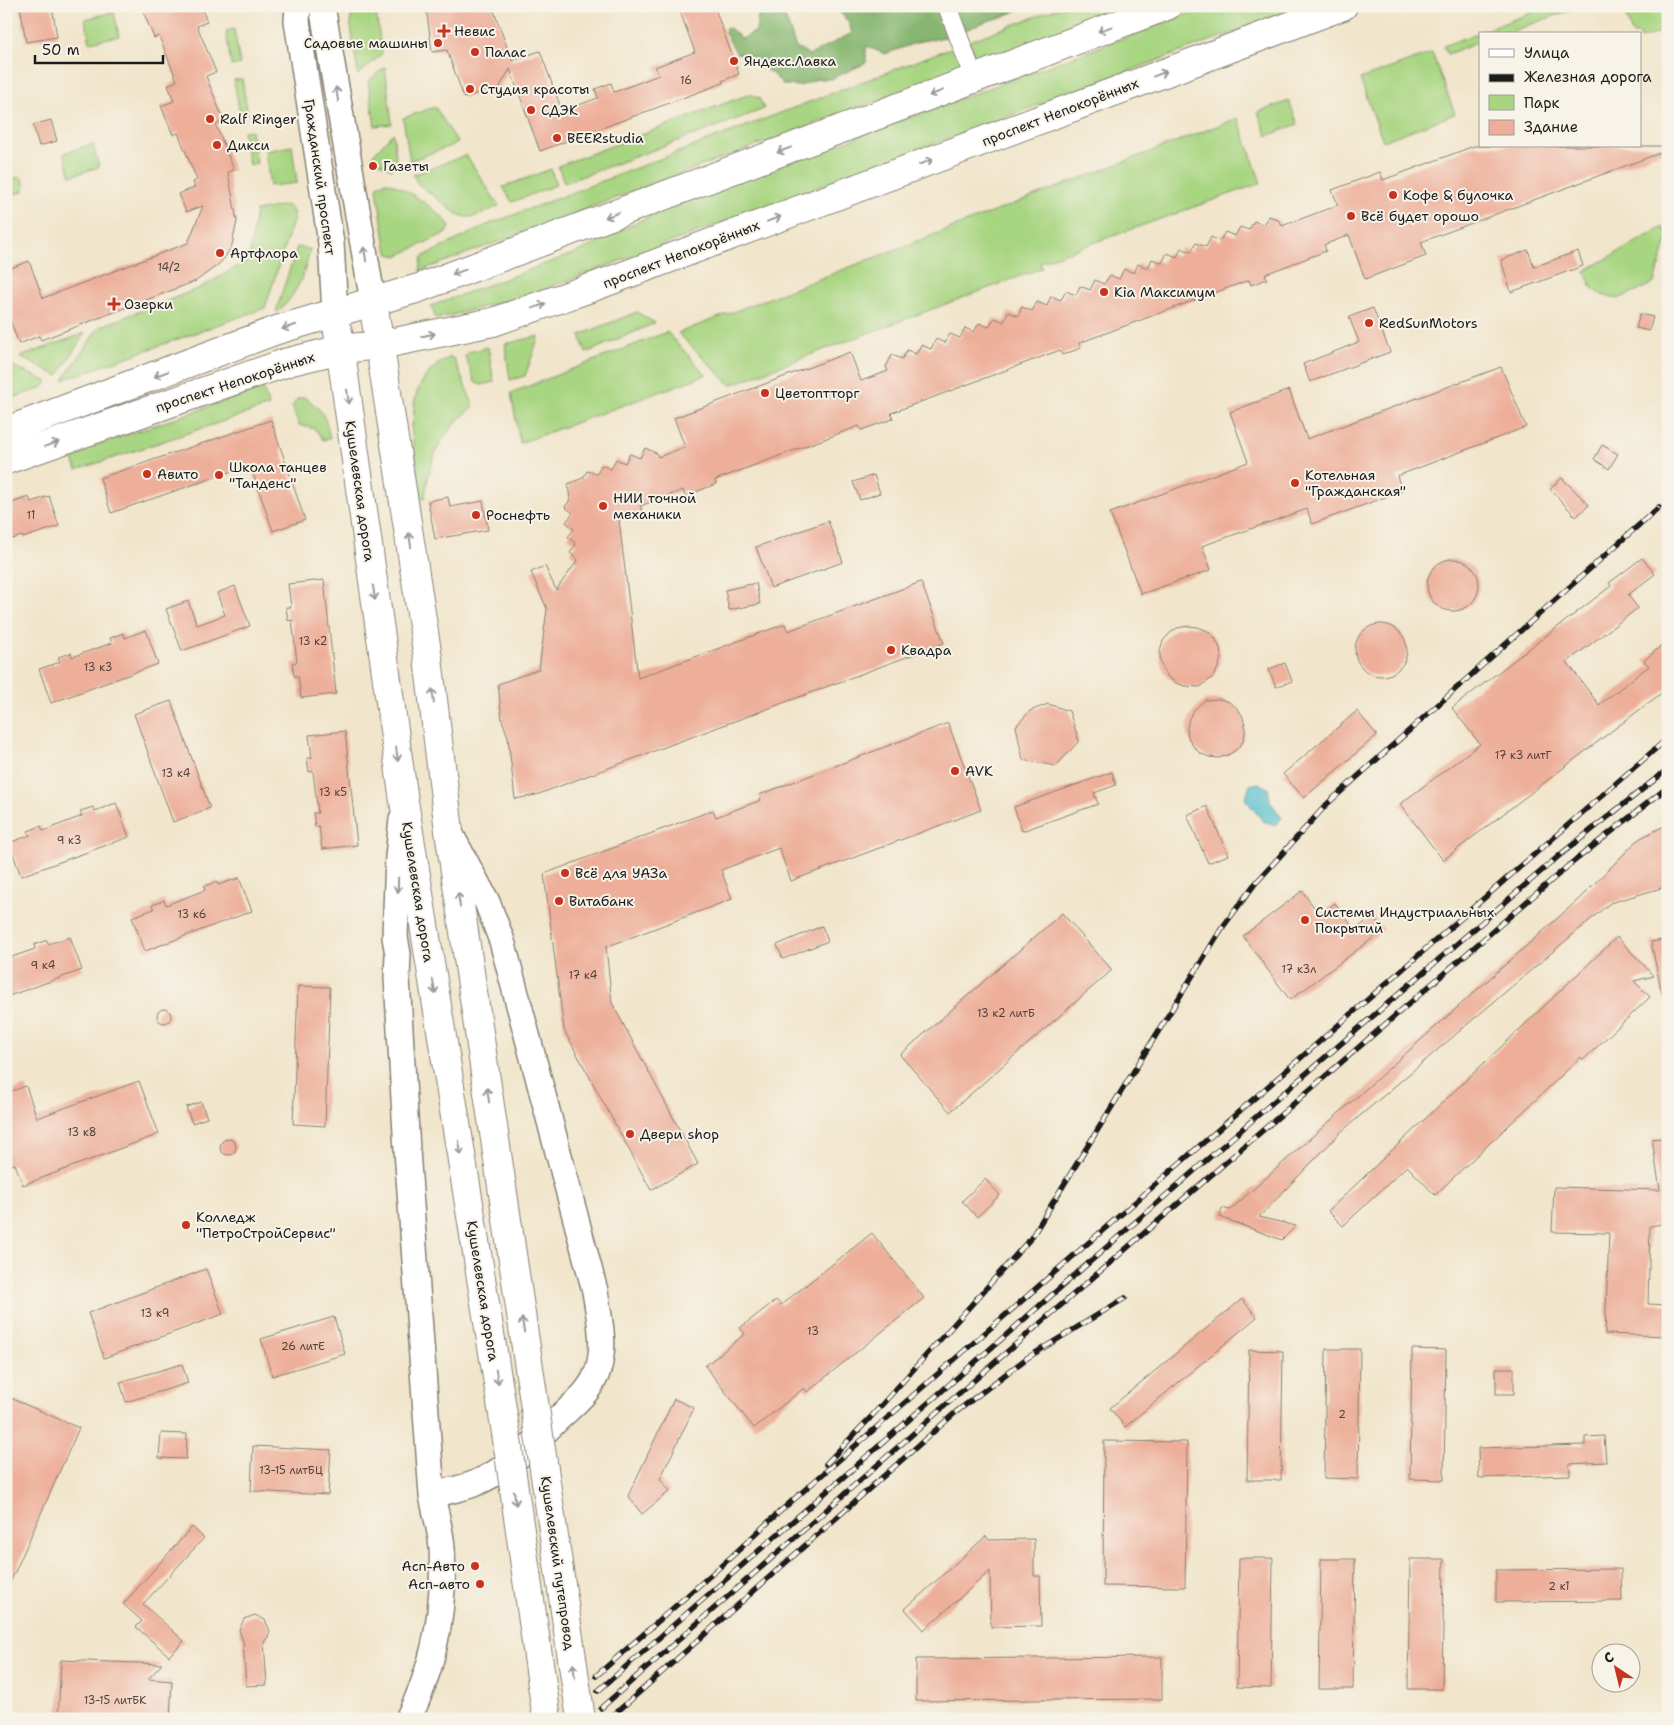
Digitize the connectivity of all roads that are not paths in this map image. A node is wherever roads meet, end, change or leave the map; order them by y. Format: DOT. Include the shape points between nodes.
graph roads {
  1 [pos="298,6"];
  2 [pos="947,6"];
  3 [pos="1167,6"];
  4 [pos="1343,6"];
  5 [pos="324,8"];
  6 [pos="974,78"];
  7 [pos="373,302"];
  8 [pos="335,313"];
  9 [pos="380,345"];
  10 [pos="341,349"];
  11 [pos="6,431"];
  12 [pos="6,460"];
  13 [pos="404,801"];
  14 [pos="450,831"];
  15 [pos="500,937"];
  16 [pos="466,945"];
  17 [pos="428,952"];
  18 [pos="398,954"];
  19 [pos="432,1495"];
  20 [pos="394,1719"];
  21 [pos="408,1719"];
  22 [pos="547,1719"];
  23 [pos="581,1719"];
  1 -- 8 [label="main road, Гражданский проспект" via="297,21 331,243"];
  2 -- 6 [label="street"];
  3 -- 6 [label="main road, one-way"];
  9 -- 4 [label="main road, проспект Непокорённых, one-way" via="493,322"];
  7 -- 5 [label="main road, Гражданский проспект, one-way"];
  6 -- 7 [label="main road, one-way"];
  7 -- 8 [label="main road"];
  7 -- 9 [label="main road, Гражданский проспект"];
  8 -- 10 [label="main road, Гражданский проспект"];
  8 -- 11 [label="main road, one-way" via="278,330"];
  9 -- 10 [label="main road, проспект Непокорённых"];
  14 -- 9 [label="main road, one-way" via="428,658"];
  12 -- 10 [label="main road, проспект Непокорённых, one-way" via="288,362"];
  10 -- 13 [label="main road, Кушелевская дорога, one-way"];
  13 -- 17 [label="main road, Кушелевская дорога"];
  13 -- 18 [label="main road, one-way" via="398,857 395,937"];
  14 -- 15 [label="main road" via="478,884"];
  16 -- 14 [label="main road, one-way"];
  15 -- 16 [label="main road" via="486,928 478,929 469,936"];
  15 -- 19 [label="main road" via="594,1291 602,1332 602,1351 598,1372 588,1389 521,1454 475,1484"];
  23 -- 16 [label="main road, Кушелевский путепровод, one-way, bridge"];
  17 -- 18 [label="main road" via="415,942 402,948"];
  17 -- 22 [label="main road, Кушелевская дорога, one-way, bridge" via="506,1433"];
  18 -- 19 [label="main road" via="407,1150"];
  19 -- 20 [label="main road" via="426,1608 420,1651 409,1687"];
  19 -- 21 [label="main road" via="442,1546 441,1600 434,1652 421,1693"];
}
